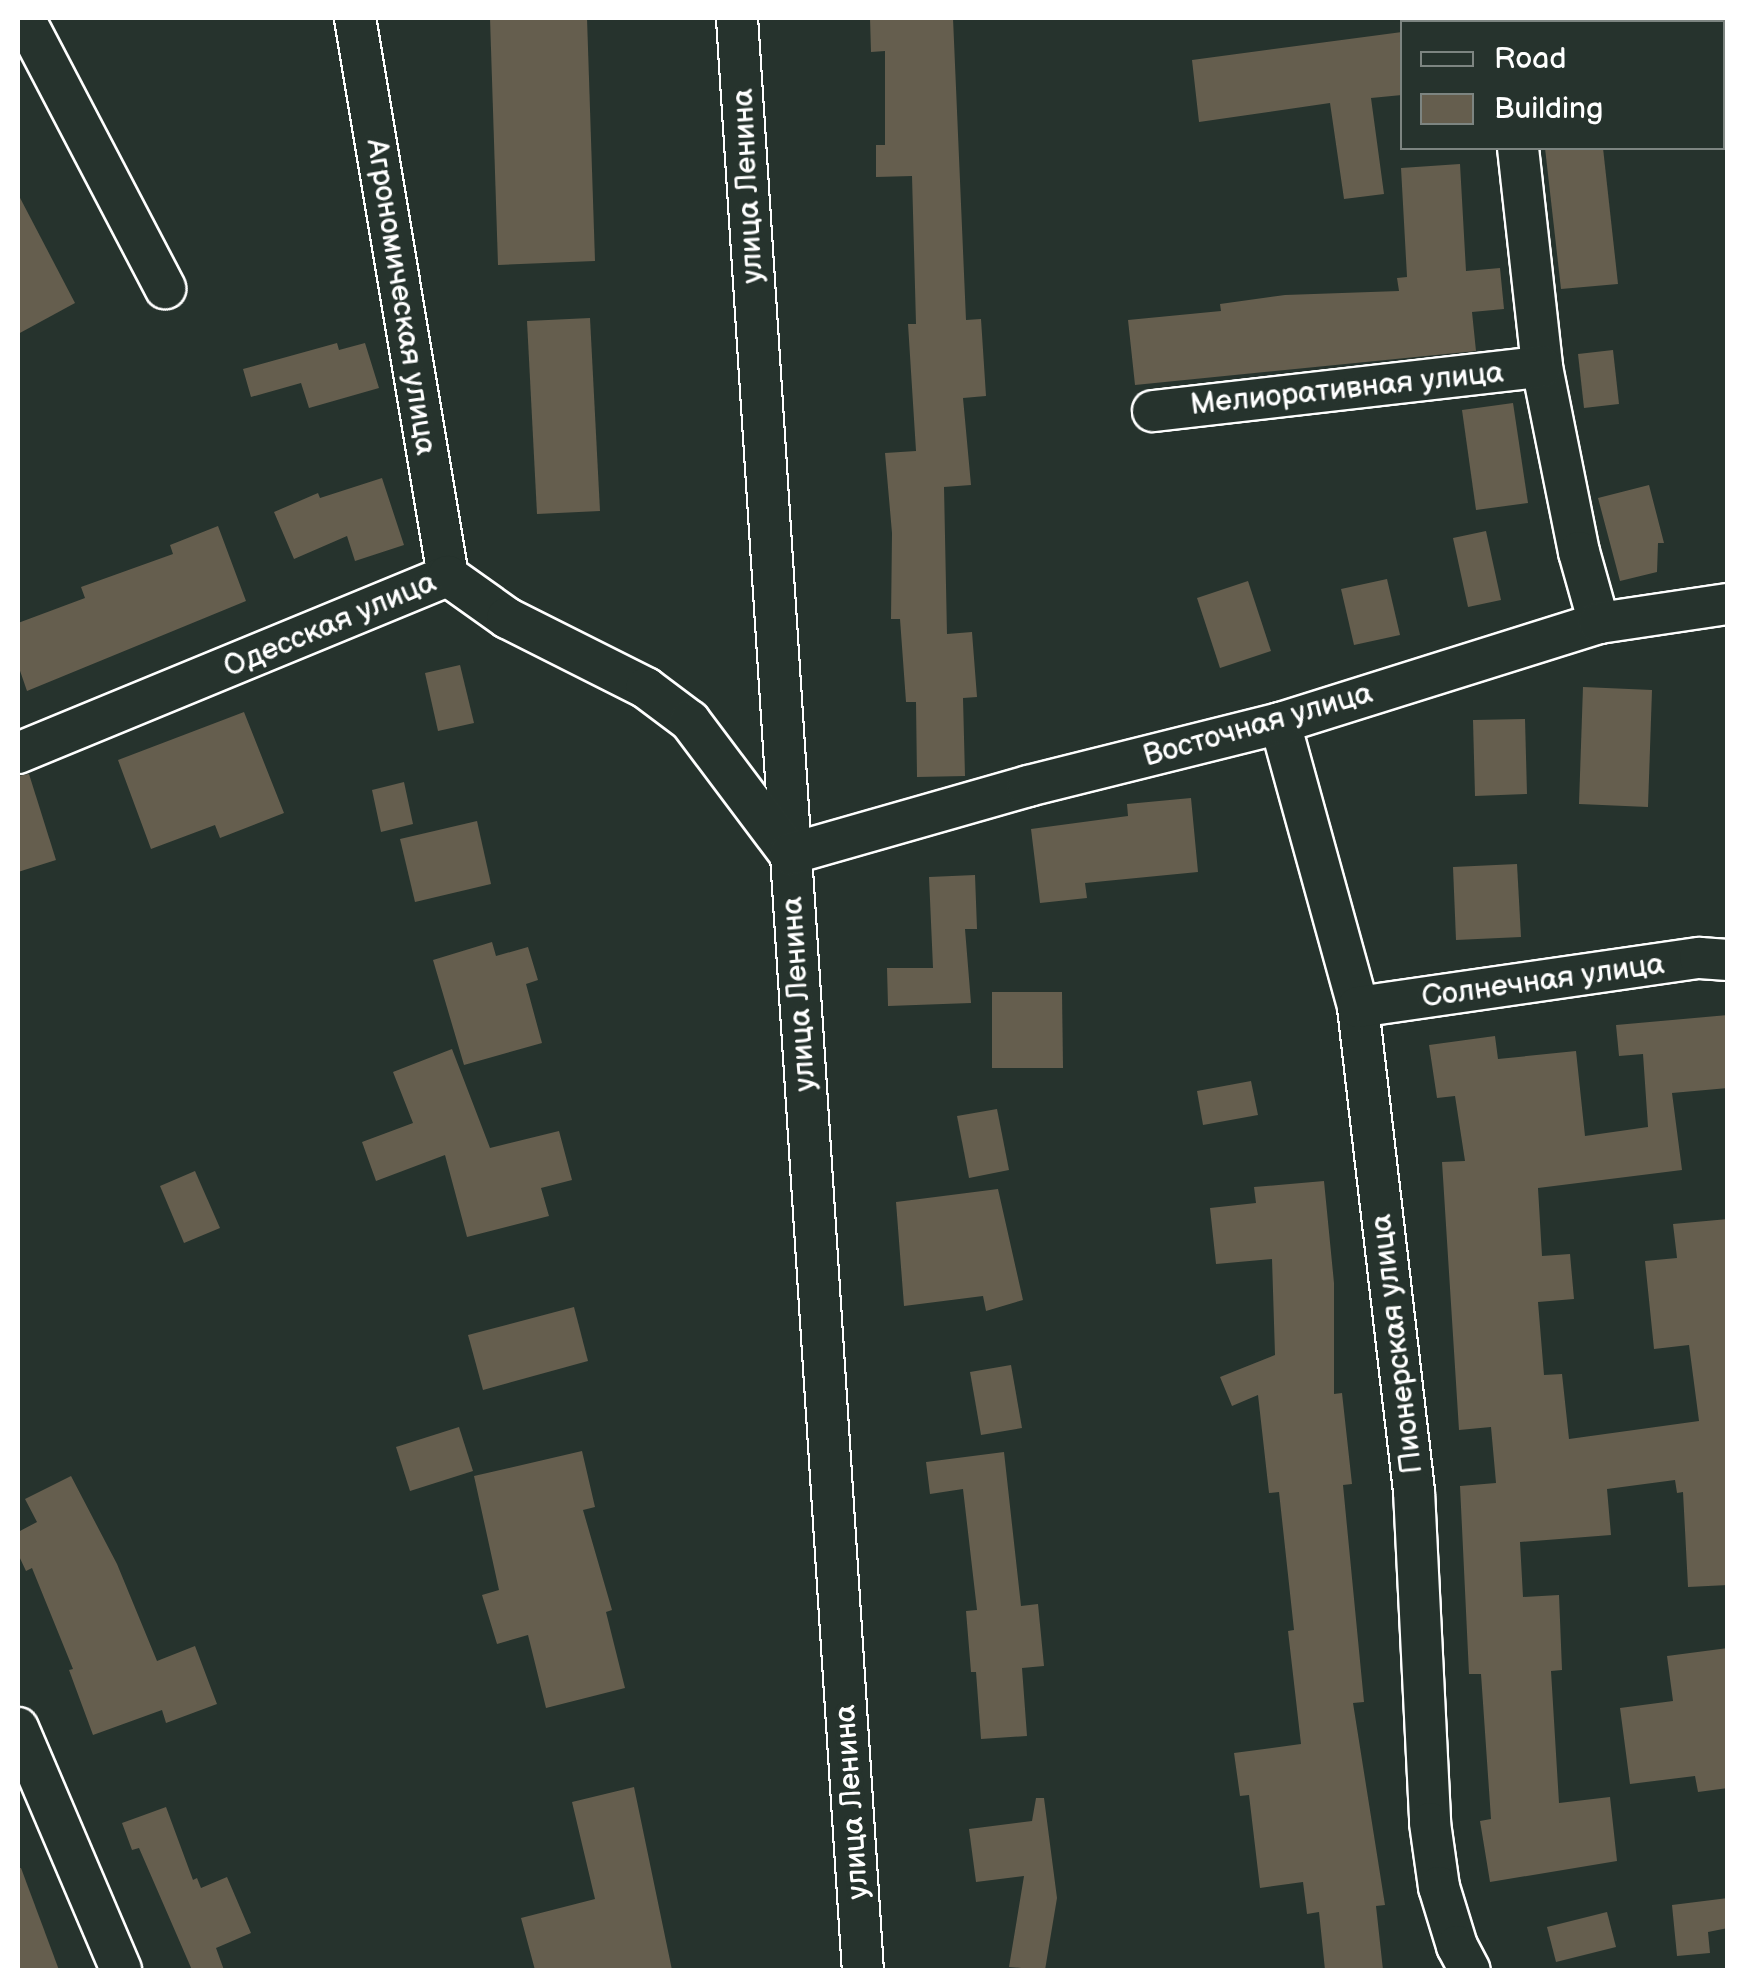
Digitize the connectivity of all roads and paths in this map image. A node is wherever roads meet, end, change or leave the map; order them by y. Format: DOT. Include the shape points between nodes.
graph roads {
  1 [pos="24,18"];
  2 [pos="355,18"];
  3 [pos="737,18"];
  4 [pos="1518,150"];
  5 [pos="165,288"];
  6 [pos="1542,368"];
  7 [pos="1153,412"];
  8 [pos="448,576"];
  9 [pos="1728,604"];
  10 [pos="1599,623"];
  11 [pos="1280,723"];
  12 [pos="18,754"];
  13 [pos="790,854"];
  14 [pos="1728,960"];
  15 [pos="1358,1007"];
  16 [pos="18,1728"];
  17 [pos="120,1970"];
  18 [pos="863,1970"];
  19 [pos="1470,1970"];
  1 -- 5 [label="street"];
  2 -- 8 [label="street, Агрономическая улица"];
  3 -- 13 [label="street, улица Ленина"];
  4 -- 6 [label="street, Мелиоративная улица"];
  6 -- 7 [label="street, Мелиоративная улица"];
  6 -- 10 [label="street, Мелиоративная улица" via="1578,552"];
  8 -- 12 [label="street, Одесская улица"];
  8 -- 13 [label="street, Одесская улица" via="506,618 646,688 690,721"];
  9 -- 10 [label="street, Восточная улица"];
  10 -- 11 [label="street, Восточная улица"];
  11 -- 13 [label="street, Восточная улица"];
  11 -- 15 [label="street, Пионерская улица"];
  13 -- 18 [label="street, улица Ленина"];
  14 -- 15 [label="street, Солнечная улица" via="1700,958"];
  15 -- 19 [label="street, Пионерская улица" via="1414,1491 1430,1824 1439,1888"];
  16 -- 17 [label="street"];
}
